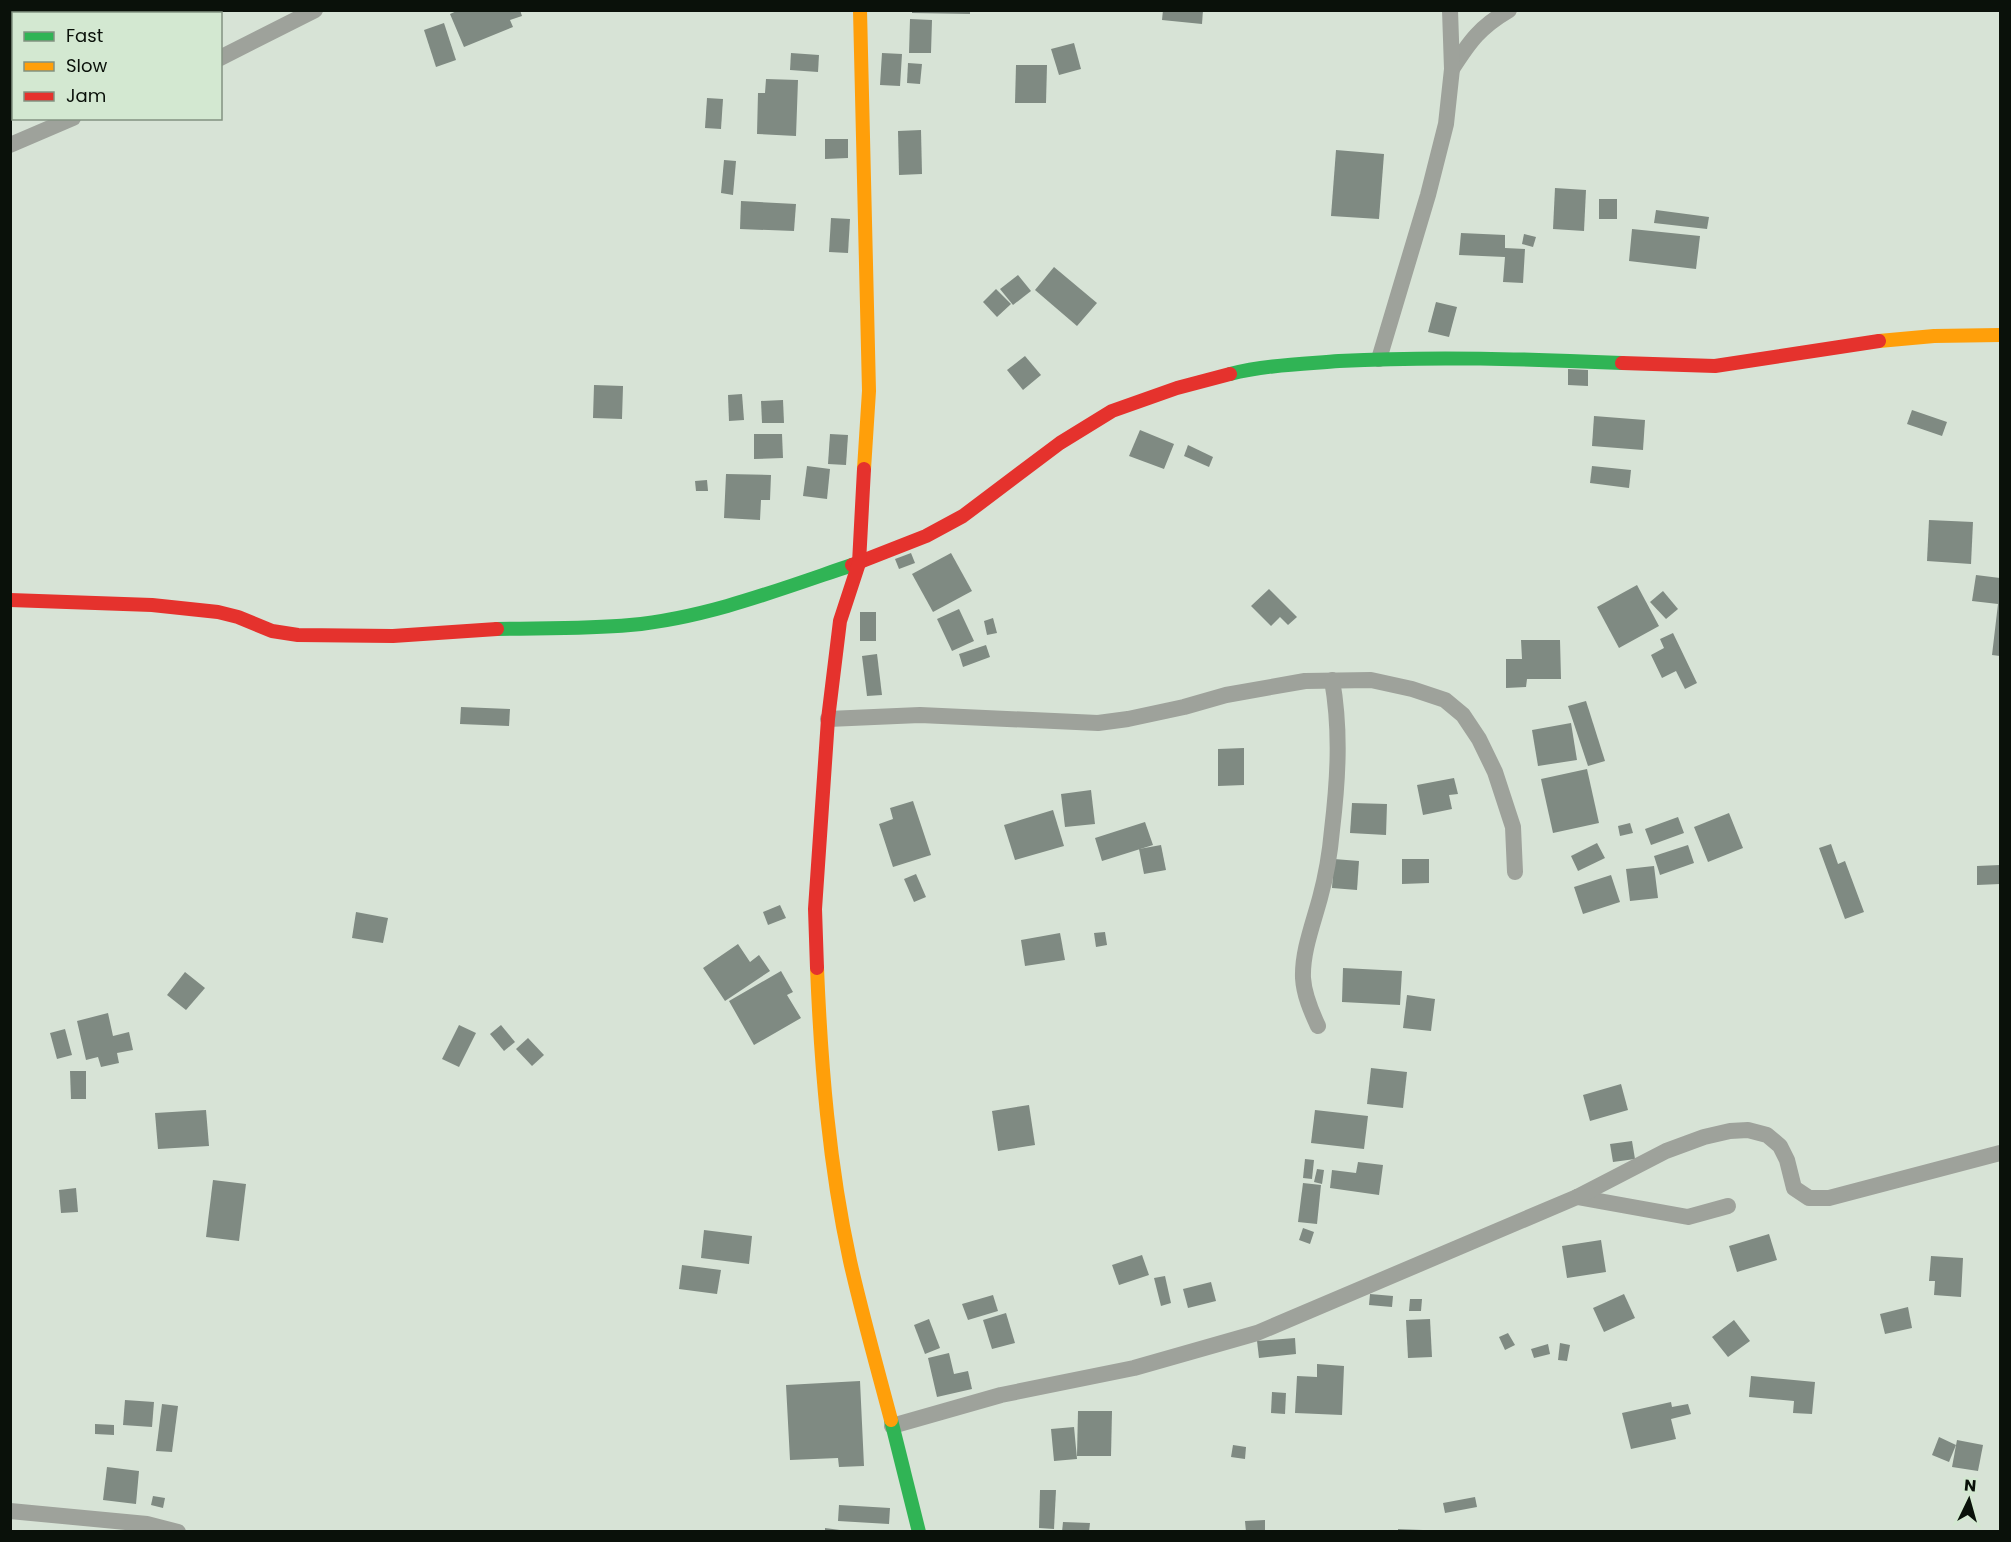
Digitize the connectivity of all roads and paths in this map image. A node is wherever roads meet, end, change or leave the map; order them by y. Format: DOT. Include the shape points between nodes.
graph roads {
  1 [pos="315,10"];
  2 [pos="860,10"];
  3 [pos="1450,10"];
  4 [pos="1509,10"];
  5 [pos="222,56"];
  6 [pos="1452,69"];
  7 [pos="68,120"];
  8 [pos="10,145"];
  9 [pos="2001,335"];
  10 [pos="1379,359"];
  11 [pos="859,563"];
  12 [pos="10,600"];
  13 [pos="1332,680"];
  14 [pos="828,719"];
  15 [pos="1515,872"];
  16 [pos="1318,1026"];
  17 [pos="2001,1153"];
  18 [pos="1577,1197"];
  19 [pos="1728,1206"];
  20 [pos="892,1426"];
  21 [pos="10,1511"];
  22 [pos="178,1532"];
  23 [pos="919,1532"];
  1 -- 5 [label="street"];
  2 -- 11 [label="street" via="869,391"];
  3 -- 6 [label="street"];
  4 -- 6 [label="street" via="1471,40"];
  6 -- 10 [label="street" via="1446,124 1431,184"];
  7 -- 8 [label="street"];
  9 -- 10 [label="street" via="1868,342 1715,366 1527,359"];
  10 -- 11 [label="street" via="1243,371 1177,388 1112,411 1060,443 963,516"];
  11 -- 12 [label="street" via="686,616 582,628 393,636 298,635 272,631 218,612 152,604"];
  11 -- 14 [label="street" via="840,621"];
  13 -- 14 [label="street" via="1226,695 1184,708 1098,723 920,715"];
  13 -- 15 [label="street" via="1371,680 1412,689 1445,700 1462,715 1479,739 1501,789 1513,827"];
  13 -- 16 [label="street" via="1338,729 1332,831 1303,964 1309,1007"];
  14 -- 20 [label="street" via="815,909 830,1143 850,1260"];
  17 -- 18 [label="street" via="1829,1198 1809,1198 1794,1188 1780,1146 1767,1135 1730,1131 1666,1151"];
  18 -- 19 [label="street" via="1688,1217"];
  18 -- 20 [label="street" via="1257,1333 1134,1368 1001,1395"];
  20 -- 23 [label="street"];
  21 -- 22 [label="street" via="147,1524"];
}
